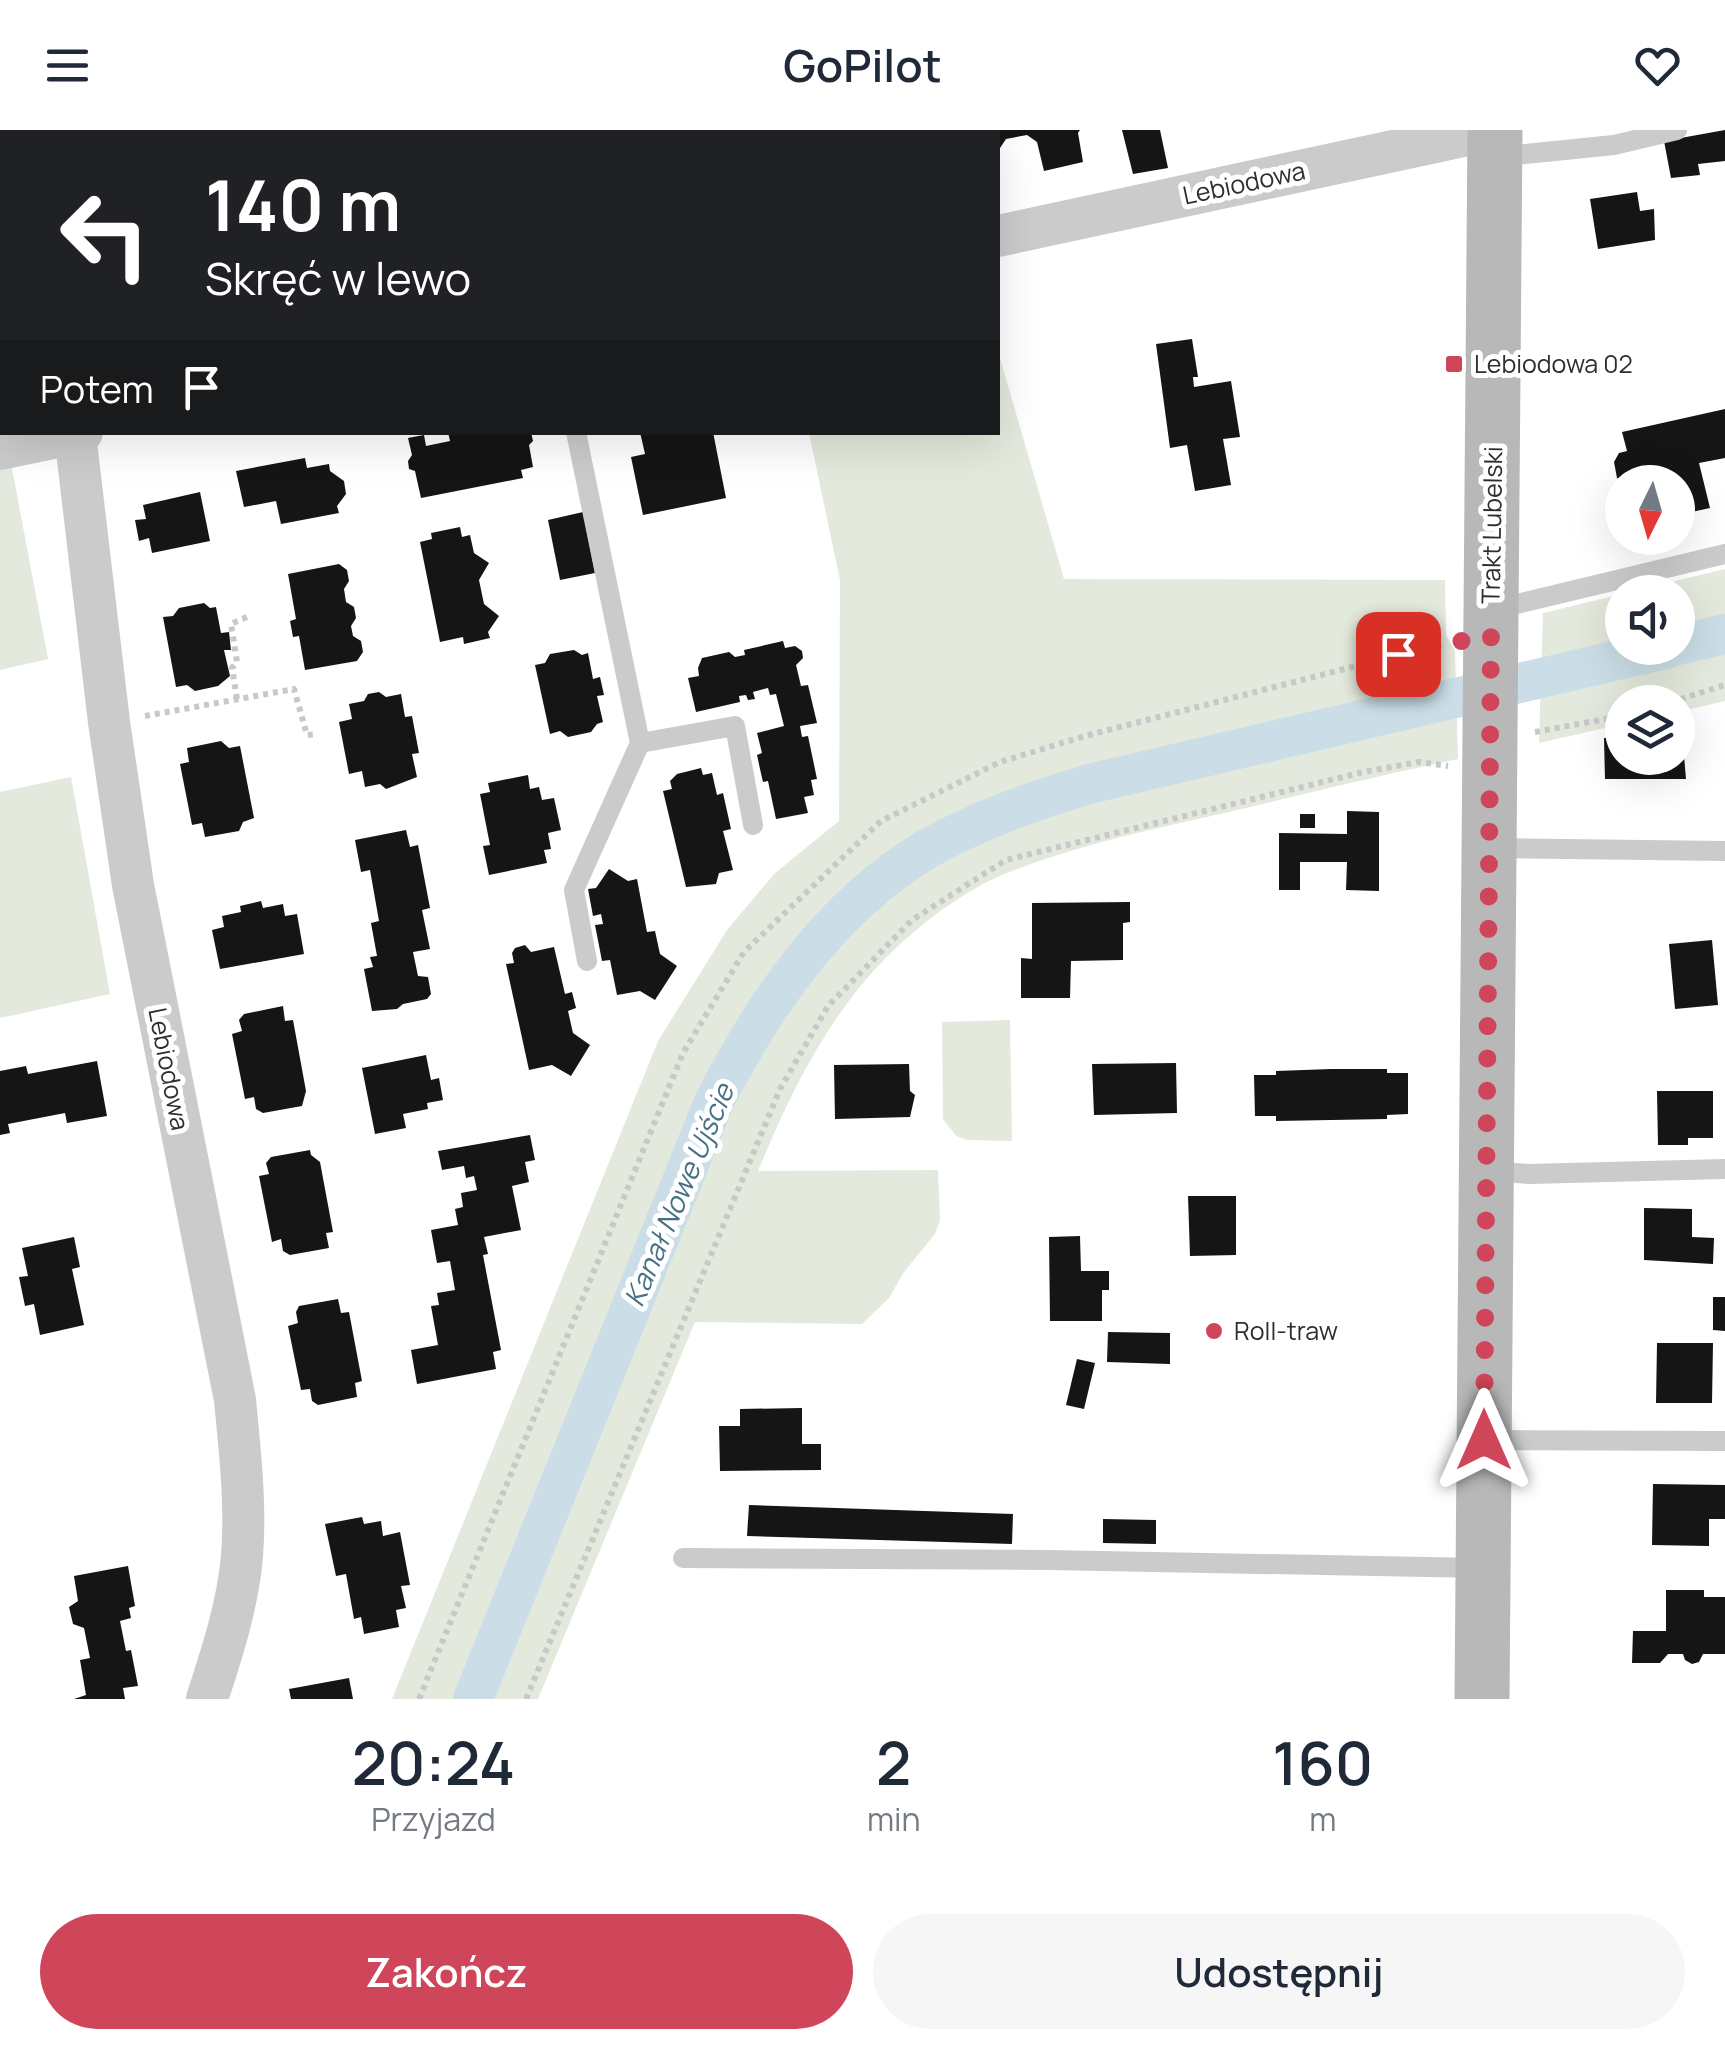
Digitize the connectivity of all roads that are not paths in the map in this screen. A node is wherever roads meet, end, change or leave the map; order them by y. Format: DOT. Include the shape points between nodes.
graph roads {
  1 [pos="1677,130"];
  2 [pos="1494,139"];
  3 [pos="1000,236"];
  4 [pos="68,435"];
  5 [pos="78,435"];
  6 [pos="577,435"];
  7 [pos="0,449"];
  8 [pos="1725,554"];
  9 [pos="1491,632"];
  10 [pos="640,743"];
  11 [pos="753,825"];
  12 [pos="1487,848"];
  13 [pos="1725,851"];
  14 [pos="586,961"];
  15 [pos="1725,1169"];
  16 [pos="1485,1171"];
  17 [pos="1484,1440"];
  18 [pos="1725,1442"];
  19 [pos="683,1558"];
  20 [pos="1482,1568"];
  21 [pos="207,1699"];
  22 [pos="1482,1699"];
  1 -- 2 [label="lane" via="1614,145"];
  2 -- 3 [label="street, Lebiodowa"];
  2 -- 9 [label="street, Trakt Lubelski"];
  4 -- 7 [label="street, Lebiodowa"];
  5 -- 21 [label="street, Lebiodowa" via="133,885 235,1400 242,1557"];
  6 -- 10 [label="lane"];
  8 -- 9 [label="lane"];
  9 -- 12 [label="street, Trakt Lubelski"];
  10 -- 11 [label="lane" via="735,726"];
  10 -- 14 [label="lane" via="574,890"];
  12 -- 13 [label="lane"];
  12 -- 16 [label="street, Trakt Lubelski"];
  15 -- 16 [label="lane"];
  16 -- 17 [label="street, Trakt Lubelski"];
  17 -- 18 [label="lane"];
  17 -- 20 [label="street, Trakt Lubelski"];
  19 -- 20 [label="lane"];
  20 -- 22 [label="street, Trakt Lubelski"];
}
